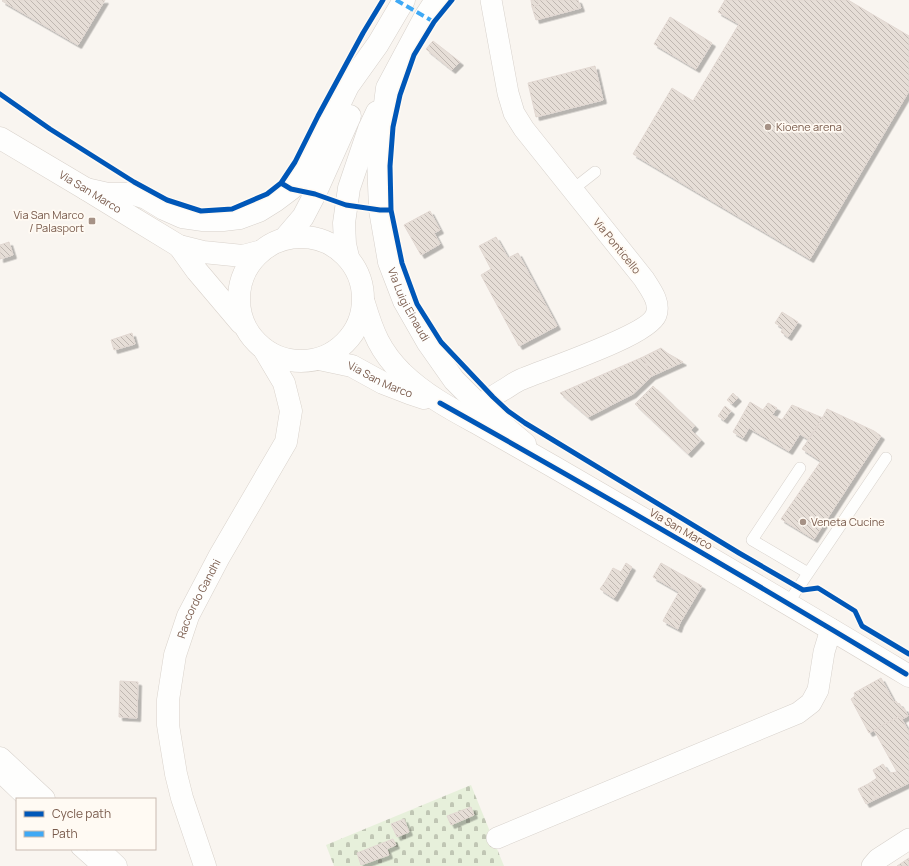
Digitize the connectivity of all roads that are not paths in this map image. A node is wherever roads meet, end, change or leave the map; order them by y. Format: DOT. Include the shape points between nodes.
graph roads {
  1 [pos="404,0"];
  2 [pos="436,0"];
  3 [pos="491,0"];
  4 [pos="378,44"];
  5 [pos="387,88"];
  6 [pos="0,138"];
  7 [pos="595,172"];
  8 [pos="86,189"];
  9 [pos="572,190"];
  10 [pos="285,238"];
  11 [pos="179,246"];
  12 [pos="258,252"];
  13 [pos="348,257"];
  14 [pos="364,304"];
  15 [pos="244,326"];
  16 [pos="265,351"];
  17 [pos="319,359"];
  18 [pos="440,403"];
  19 [pos="479,405"];
  20 [pos="886,458"];
  21 [pos="554,467"];
  22 [pos="800,468"];
  23 [pos="808,573"];
  24 [pos="788,603"];
  25 [pos="831,629"];
  26 [pos="908,674"];
  27 [pos="0,758"];
  28 [pos="0,778"];
  29 [pos="21,798"];
  30 [pos="43,798"];
  31 [pos="498,838"];
  32 [pos="909,839"];
  33 [pos="78,850"];
  34 [pos="99,850"];
  35 [pos="96,866"];
  36 [pos="116,866"];
  37 [pos="205,866"];
  38 [pos="872,866"];
  1 -- 4 [label="main road"];
  2 -- 5 [label="main road, Via Luigi Einaudi"];
  3 -- 9 [label="street, Via Ponticello" via="514,113"];
  4 -- 8 [label="main road" via="348,86 306,170 291,189 259,211 240,218 203,220 182,216 134,194 108,194"];
  4 -- 10 [label="main road" via="363,87 316,194 303,217"];
  5 -- 13 [label="main road, Via Luigi Einaudi" via="369,129 349,188 344,223"];
  5 -- 19 [label="main road, Via Luigi Einaudi" via="378,158 380,210 389,262 404,301 428,343 454,380"];
  6 -- 8 [label="main road, Via San Marco"];
  7 -- 9 [label="lane"];
  8 -- 11 [label="main road, Via San Marco"];
  9 -- 19 [label="street, Via Ponticello" via="644,279 657,302 656,315 648,325 614,344 519,380"];
  10 -- 12 [label="main road"];
  10 -- 13 [label="main road" via="302,236 319,239 335,246"];
  11 -- 12 [label="main road, Via San Marco" via="203,252 243,256"];
  11 -- 15 [label="main road, Via San Marco"];
  12 -- 15 [label="main road" via="243,274 238,300"];
  13 -- 14 [label="main road" via="357,271"];
  14 -- 17 [label="main road" via="357,328 341,348"];
  14 -- 18 [label="main road, Via San Marco" via="378,343 390,361"];
  15 -- 16 [label="main road"];
  16 -- 17 [label="main road" via="291,361"];
  16 -- 37 [label="main road, Raccordo Gandhi" via="284,383 291,411 286,442 188,616 175,655 168,700 168,724 176,774"];
  17 -- 18 [label="main road, Via San Marco" via="352,366 383,383"];
  18 -- 21 [label="main road, Via San Marco"];
  19 -- 21 [label="main road, Via Luigi Einaudi"];
  20 -- 23 [label="lane"];
  21 -- 24 [label="main road, Via San Marco"];
  22 -- 23 [label="lane" via="752,540"];
  23 -- 24 [label="lane"];
  24 -- 25 [label="main road, Via San Marco"];
  25 -- 26 [label="main road, Via San Marco"];
  25 -- 31 [label="street" via="824,652 818,690 811,703 798,713"];
  27 -- 30 [label="main road"];
  28 -- 29 [label="lane"];
  32 -- 38 [label="street" via="878,859"];
  33 -- 35 [label="lane"];
  34 -- 36 [label="main road"];
}
